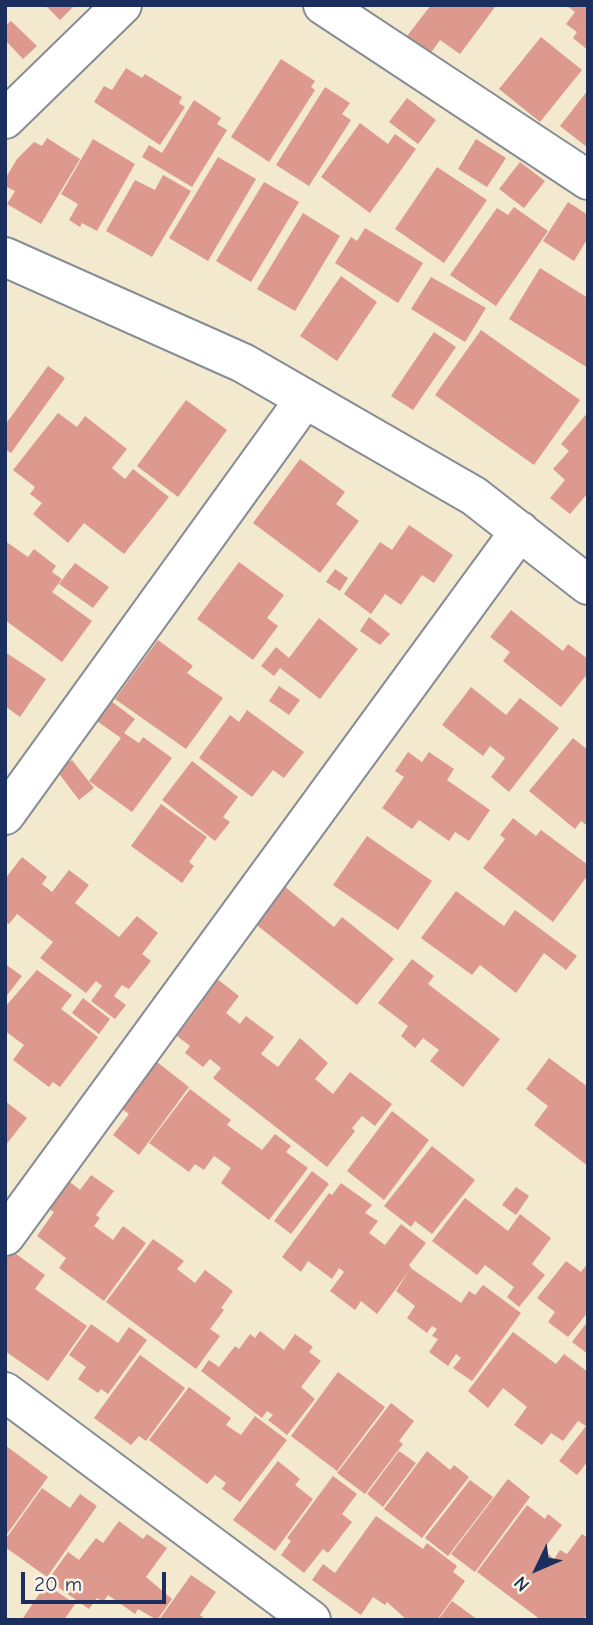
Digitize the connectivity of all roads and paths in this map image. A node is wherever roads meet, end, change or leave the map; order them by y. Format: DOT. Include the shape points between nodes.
graph roads {
  1 [pos="122,5"];
  2 [pos="323,5"];
  3 [pos="5,119"];
  4 [pos="588,180"];
  5 [pos="5,257"];
  6 [pos="305,399"];
  7 [pos="520,531"];
  8 [pos="588,585"];
  9 [pos="5,815"];
  10 [pos="5,1236"];
  11 [pos="5,1392"];
  12 [pos="311,1620"];
  1 -- 3 [label="street"];
  2 -- 4 [label="street"];
  5 -- 6 [label="street" via="243,363"];
  6 -- 7 [label="street" via="474,496"];
  6 -- 9 [label="street"];
  7 -- 8 [label="street"];
  7 -- 10 [label="street"];
  11 -- 12 [label="street"];
}
